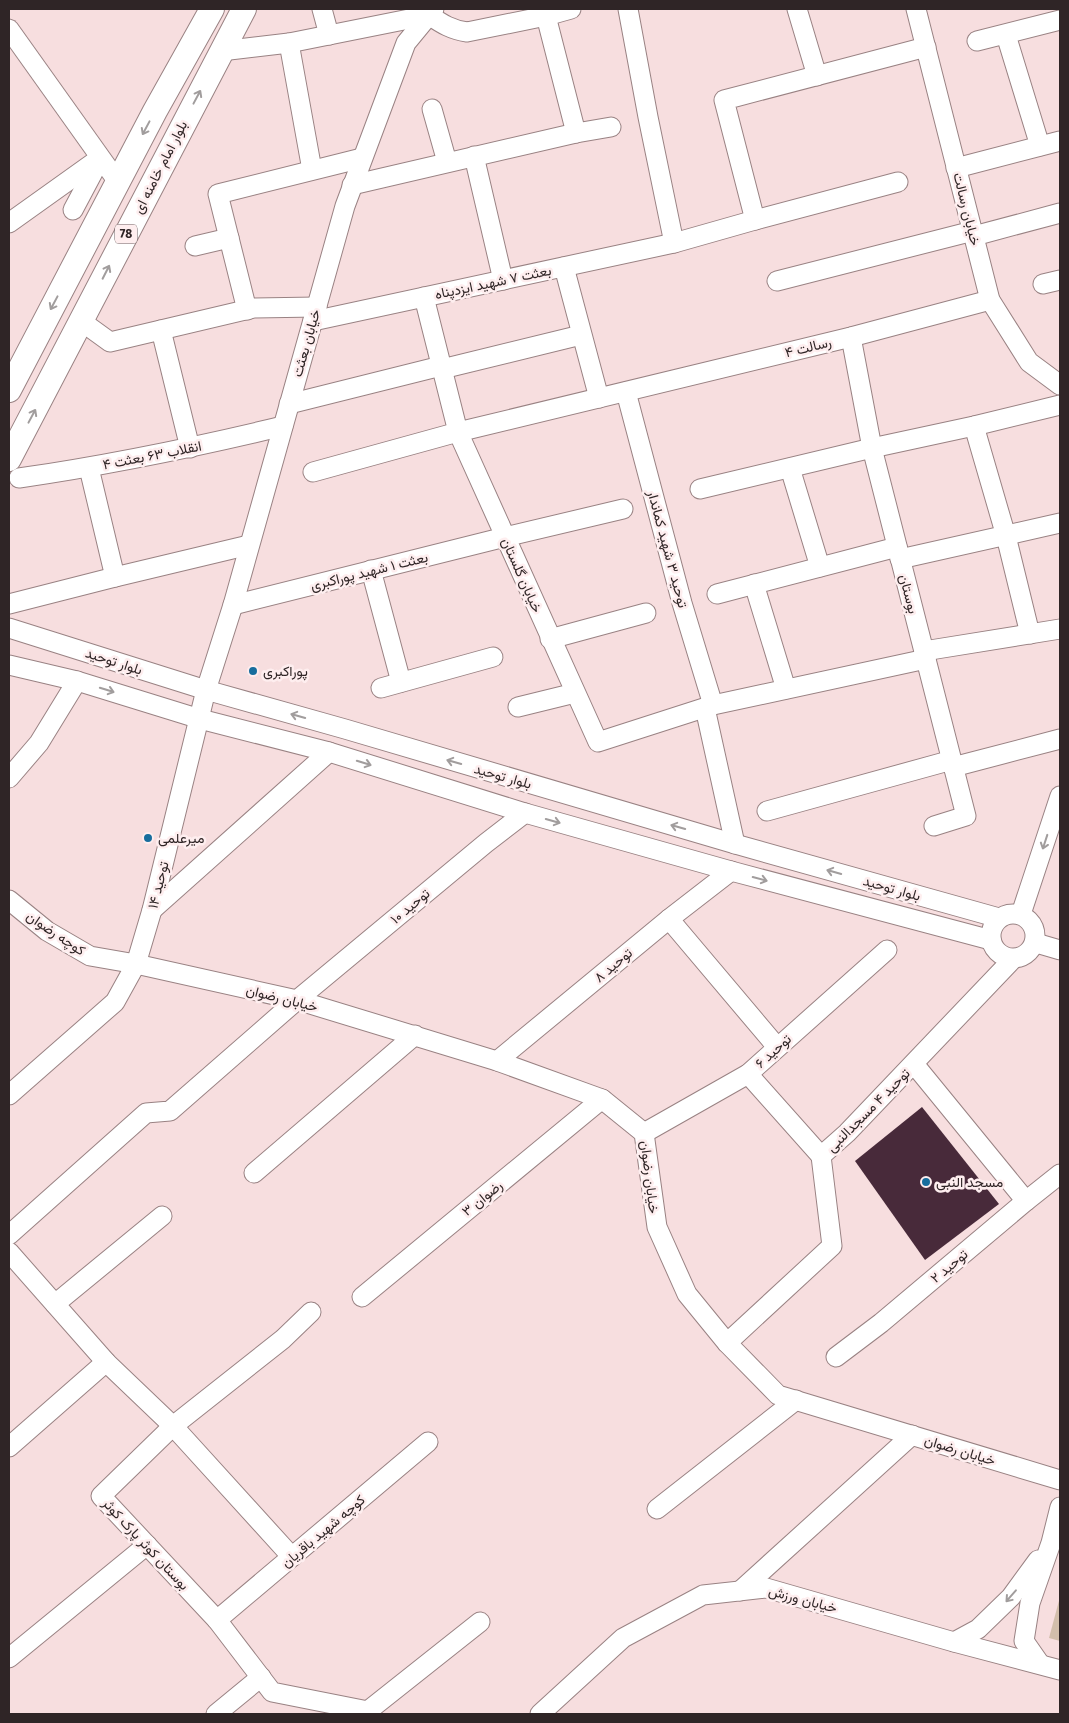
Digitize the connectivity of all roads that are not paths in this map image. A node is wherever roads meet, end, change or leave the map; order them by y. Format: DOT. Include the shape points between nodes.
graph roads {
  1 [pos="212,9"];
  2 [pos="244,9"];
  3 [pos="322,9"];
  4 [pos="571,9"];
  5 [pos="628,9"];
  6 [pos="798,9"];
  7 [pos="916,9"];
  8 [pos="432,12"];
  9 [pos="546,16"];
  10 [pos="1060,20"];
  11 [pos="9,29"];
  12 [pos="1006,34"];
  13 [pos="329,35"];
  14 [pos="977,41"];
  15 [pos="289,43"];
  16 [pos="926,47"];
  17 [pos="221,51"];
  18 [pos="817,76"];
  19 [pos="432,109"];
  20 [pos="611,127"];
  21 [pos="576,133"];
  22 [pos="1060,141"];
  23 [pos="1040,146"];
  24 [pos="474,156"];
  25 [pos="100,158"];
  26 [pos="362,158"];
  27 [pos="447,162"];
  28 [pos="956,168"];
  29 [pos="312,170"];
  30 [pos="118,182"];
  31 [pos="898,182"];
  32 [pos="352,185"];
  33 [pos="73,210"];
  34 [pos="1060,213"];
  35 [pos="756,220"];
  36 [pos="9,223"];
  37 [pos="973,234"];
  38 [pos="229,238"];
  39 [pos="674,243"];
  40 [pos="195,246"];
  41 [pos="564,267"];
  42 [pos="503,280"];
  43 [pos="777,282"];
  44 [pos="424,297"];
  45 [pos="990,300"];
  46 [pos="250,309"];
  47 [pos="315,314"];
  48 [pos="81,321"];
  49 [pos="161,330"];
  50 [pos="581,335"];
  51 [pos="851,337"];
  52 [pos="442,368"];
  53 [pos="1060,385"];
  54 [pos="9,390"];
  55 [pos="626,392"];
  56 [pos="599,398"];
  57 [pos="289,404"];
  58 [pos="1060,405"];
  59 [pos="283,426"];
  60 [pos="974,426"];
  61 [pos="458,432"];
  62 [pos="190,448"];
  63 [pos="872,448"];
  64 [pos="89,468"];
  65 [pos="790,468"];
  66 [pos="14,469"];
  67 [pos="313,472"];
  68 [pos="700,489"];
  69 [pos="623,510"];
  70 [pos="1060,524"];
  71 [pos="1006,536"];
  72 [pos="505,537"];
  73 [pos="250,546"];
  74 [pos="899,553"];
  75 [pos="820,567"];
  76 [pos="372,570"];
  77 [pos="115,577"];
  78 [pos="754,584"];
  79 [pos="717,594"];
  80 [pos="9,604"];
  81 [pos="233,605"];
  82 [pos="646,613"];
  83 [pos="9,628"];
  84 [pos="1060,629"];
  85 [pos="1030,634"];
  86 [pos="550,639"];
  87 [pos="925,655"];
  88 [pos="493,657"];
  89 [pos="9,665"];
  90 [pos="77,681"];
  91 [pos="401,682"];
  92 [pos="381,688"];
  93 [pos="786,689"];
  94 [pos="206,690"];
  95 [pos="575,693"];
  96 [pos="709,706"];
  97 [pos="518,707"];
  98 [pos="200,719"];
  99 [pos="1060,739"];
  100 [pos="328,752"];
  101 [pos="953,764"];
  102 [pos="9,778"];
  103 [pos="1060,796"];
  104 [pos="767,811"];
  105 [pos="525,813"];
  106 [pos="934,826"];
  107 [pos="735,844"];
  108 [pos="731,871"];
  109 [pos="9,900"];
  110 [pos="958,907"];
  111 [pos="152,910"];
  112 [pos="1021,914"];
  113 [pos="998,918"];
  114 [pos="669,919"];
  115 [pos="948,928"];
  116 [pos="991,940"];
  117 [pos="1036,943"];
  118 [pos="887,950"];
  119 [pos="1060,950"];
  120 [pos="1013,959"];
  121 [pos="136,964"];
  122 [pos="297,1000"];
  123 [pos="415,1035"];
  124 [pos="777,1047"];
  125 [pos="497,1061"];
  126 [pos="914,1064"];
  127 [pos="748,1074"];
  128 [pos="9,1095"];
  129 [pos="602,1099"];
  130 [pos="644,1132"];
  131 [pos="821,1156"];
  132 [pos="254,1173"];
  133 [pos="1060,1174"];
  134 [pos="1026,1201"];
  135 [pos="162,1216"];
  136 [pos="9,1235"];
  137 [pos="9,1252"];
  138 [pos="362,1297"];
  139 [pos="55,1304"];
  140 [pos="311,1312"];
  141 [pos="727,1343"];
  142 [pos="836,1356"];
  143 [pos="106,1362"];
  144 [pos="796,1400"];
  145 [pos="173,1426"];
  146 [pos="912,1435"];
  147 [pos="428,1442"];
  148 [pos="9,1447"];
  149 [pos="1060,1480"];
  150 [pos="1060,1507"];
  151 [pos="657,1509"];
  152 [pos="1051,1543"];
  153 [pos="147,1545"];
  154 [pos="292,1557"];
  155 [pos="740,1591"];
  156 [pos="217,1620"];
  157 [pos="480,1622"];
  158 [pos="954,1642"];
  159 [pos="9,1658"];
  160 [pos="1040,1664"];
  161 [pos="1060,1670"];
  162 [pos="261,1677"];
  163 [pos="368,1713"];
  164 [pos="216,1714"];
  165 [pos="540,1714"];
  1 -- 30 [label="main road, 78, one-way"];
  2 -- 17 [label="main road, بلوار امام خامنه ای / 78"];
  3 -- 13 [label="street"];
  4 -- 9 [label="street"];
  5 -- 39 [label="street"];
  6 -- 18 [label="street"];
  7 -- 16 [label="street, خیابان رسالت"];
  8 -- 9 [label="street" via="442,24 467,32"];
  8 -- 13 [label="street"];
  8 -- 26 [label="street, خیابان بعثت" via="406,42"];
  9 -- 21 [label="street"];
  10 -- 12 [label="street"];
  11 -- 25 [label="street"];
  12 -- 14 [label="street"];
  12 -- 23 [label="street"];
  13 -- 15 [label="street"];
  15 -- 17 [label="street"];
  15 -- 29 [label="street"];
  16 -- 18 [label="street"];
  16 -- 28 [label="street, خیابان رسالت"];
  48 -- 17 [label="main road, بلوار امام خامنه ای / 78, one-way"];
  18 -- 35 [label="street" via="724,100"];
  19 -- 27 [label="street"];
  20 -- 21 [label="street"];
  21 -- 24 [label="street"];
  22 -- 23 [label="street"];
  23 -- 28 [label="street"];
  24 -- 27 [label="street"];
  24 -- 42 [label="street"];
  25 -- 30 [label="street"];
  25 -- 33 [label="street"];
  25 -- 36 [label="street"];
  26 -- 29 [label="street"];
  26 -- 32 [label="street, خیابان بعثت"];
  27 -- 32 [label="street"];
  28 -- 37 [label="street, خیابان رسالت"];
  29 -- 38 [label="street" via="218,194"];
  30 -- 54 [label="main road, 78, one-way"];
  31 -- 35 [label="street, بعثت ۷ شهید ایزدپناه"];
  32 -- 47 [label="street, خیابان بعثت"];
  34 -- 37 [label="street"];
  35 -- 39 [label="street, بعثت ۷ شهید ایزدپناه"];
  37 -- 43 [label="street"];
  37 -- 45 [label="street, خیابان رسالت"];
  38 -- 40 [label="street"];
  38 -- 46 [label="street"];
  39 -- 41 [label="street, بعثت ۷ شهید ایزدپناه"];
  41 -- 42 [label="street, بعثت ۷ شهید ایزدپناه"];
  41 -- 50 [label="street"];
  42 -- 44 [label="street, بعثت ۷ شهید ایزدپناه"];
  44 -- 47 [label="street, بعثت ۷ شهید ایزدپناه"];
  44 -- 52 [label="street, خیابان گلستان"];
  45 -- 51 [label="street, رسالت ۴"];
  45 -- 53 [label="street, خیابان رسالت" via="1029,362"];
  46 -- 47 [label="street, بعثت ۷ شهید ایزدپناه"];
  46 -- 49 [label="street, بعثت ۷ شهید ایزدپناه"];
  47 -- 57 [label="street, خیابان بعثت"];
  48 -- 49 [label="street, بعثت ۷ شهید ایزدپناه" via="110,342"];
  66 -- 48 [label="main road, بلوار امام خامنه ای / 78, one-way"];
  49 -- 62 [label="street"];
  50 -- 52 [label="street"];
  50 -- 56 [label="street"];
  51 -- 55 [label="street, رسالت ۴"];
  51 -- 63 [label="street, بوستان"];
  52 -- 57 [label="street"];
  52 -- 61 [label="street, خیابان گلستان"];
  55 -- 56 [label="street, رسالت ۴"];
  55 -- 96 [label="street, توحید ۳ شهید کماندار"];
  56 -- 61 [label="street, رسالت ۴"];
  57 -- 59 [label="street, خیابان بعثت"];
  58 -- 60 [label="street"];
  59 -- 62 [label="street, انقلاب ۶۳ بعثت ۴"];
  59 -- 73 [label="street, خیابان بعثت"];
  60 -- 63 [label="street"];
  60 -- 71 [label="street"];
  61 -- 67 [label="street, رسالت ۴"];
  61 -- 72 [label="street, خیابان گلستان"];
  62 -- 64 [label="street, انقلاب ۶۳ بعثت ۴"];
  63 -- 65 [label="street"];
  63 -- 74 [label="street, بوستان"];
  64 -- 66 [label="street, انقلاب ۶۳ بعثت ۴"];
  64 -- 77 [label="street"];
  65 -- 68 [label="street"];
  65 -- 75 [label="street"];
  69 -- 72 [label="street, بعثت ۱ شهید پوراکبری"];
  70 -- 71 [label="street"];
  71 -- 74 [label="street"];
  71 -- 85 [label="street"];
  72 -- 76 [label="street, بعثت ۱ شهید پوراکبری"];
  72 -- 86 [label="street, خیابان گلستان"];
  73 -- 77 [label="street"];
  73 -- 81 [label="street, خیابان بعثت"];
  74 -- 75 [label="street" via="859,557"];
  74 -- 87 [label="street, بوستان"];
  75 -- 78 [label="street"];
  76 -- 81 [label="street, بعثت ۱ شهید پوراکبری"];
  76 -- 91 [label="street"];
  77 -- 80 [label="street"];
  78 -- 79 [label="street"];
  78 -- 93 [label="street"];
  81 -- 94 [label="street, خیابان بعثت"];
  82 -- 86 [label="street"];
  83 -- 94 [label="street, بلوار توحید"];
  84 -- 85 [label="street"];
  85 -- 87 [label="street"];
  86 -- 95 [label="street, خیابان گلستان"];
  87 -- 93 [label="street"];
  87 -- 101 [label="street, بوستان"];
  88 -- 91 [label="street"];
  89 -- 90 [label="street, بلوار توحید"];
  90 -- 98 [label="street, بلوار توحید, one-way"];
  90 -- 102 [label="street" via="39,742"];
  91 -- 92 [label="street"];
  93 -- 96 [label="street"];
  94 -- 98 [label="street, توحید ۱۴"];
  107 -- 94 [label="street, بلوار توحید, one-way"];
  95 -- 96 [label="street, خیابان گلستان" via="598,742"];
  95 -- 97 [label="street"];
  96 -- 107 [label="street, توحید ۳ شهید کماندار"];
  98 -- 100 [label="street, بلوار توحید"];
  98 -- 111 [label="street, توحید ۱۴"];
  99 -- 101 [label="street"];
  100 -- 105 [label="street, بلوار توحید, one-way"];
  100 -- 111 [label="street"];
  101 -- 104 [label="street"];
  101 -- 106 [label="street, بوستان" via="966,816"];
  103 -- 112 [label="street, one-way"];
  105 -- 108 [label="street, بلوار توحید, one-way"];
  105 -- 122 [label="street, توحید ۱۰"];
  110 -- 107 [label="street, بلوار توحید, one-way"];
  108 -- 114 [label="street, توحید ۸"];
  108 -- 115 [label="street, بلوار توحید, one-way"];
  109 -- 121 [label="street, کوچه رضوان" via="47,931 90,956"];
  110 -- 113 [label="street, بلوار توحید"];
  110 -- 115 [label="street" via="956,923"];
  111 -- 121 [label="street, توحید ۱۴"];
  112 -- 113 [label="street" via="1009,913"];
  112 -- 117 [label="street" via="1036,931"];
  113 -- 116 [label="street" via="992,928"];
  114 -- 124 [label="street"];
  114 -- 125 [label="street, توحید ۸"];
  115 -- 116 [label="street, بلوار توحید"];
  116 -- 120 [label="street" via="998,953"];
  117 -- 119 [label="street"];
  117 -- 120 [label="street" via="1027,955"];
  118 -- 124 [label="street, توحید ۶"];
  120 -- 126 [label="street, توحید ۴ مسجدالنبی"];
  121 -- 122 [label="street, خیابان رضوان"];
  121 -- 128 [label="street, توحید ۱۴" via="115,1002"];
  122 -- 123 [label="street, خیابان رضوان"];
  122 -- 136 [label="street, توحید ۱۰" via="170,1111 146,1113"];
  123 -- 125 [label="street, خیابان رضوان"];
  123 -- 132 [label="street"];
  124 -- 127 [label="street, توحید ۶"];
  125 -- 129 [label="street, خیابان رضوان"];
  126 -- 131 [label="street, توحید ۴ مسجدالنبی"];
  126 -- 134 [label="street"];
  127 -- 130 [label="street, توحید ۶"];
  127 -- 131 [label="street"];
  129 -- 130 [label="street, خیابان رضوان"];
  129 -- 138 [label="street, رضوان ۳"];
  130 -- 141 [label="street, خیابان رضوان" via="657,1226 687,1294"];
  131 -- 141 [label="street, توحید ۴ مسجدالنبی" via="832,1246"];
  133 -- 134 [label="street, توحید ۲"];
  134 -- 142 [label="street, توحید ۲" via="881,1323"];
  135 -- 139 [label="street"];
  137 -- 139 [label="street"];
  139 -- 143 [label="street"];
  140 -- 145 [label="street" via="283,1339"];
  141 -- 144 [label="street, خیابان رضوان" via="778,1395"];
  143 -- 145 [label="street"];
  143 -- 148 [label="street"];
  144 -- 146 [label="street, خیابان رضوان"];
  144 -- 151 [label="street"];
  145 -- 153 [label="street, بوستان کوثر پارک کوثر" via="101,1496"];
  145 -- 154 [label="street"];
  146 -- 149 [label="street, خیابان رضوان"];
  146 -- 155 [label="street"];
  147 -- 154 [label="street, کوچه شهید باقریان"];
  150 -- 152 [label="street"];
  152 -- 158 [label="street, one-way" via="1011,1597 978,1628"];
  152 -- 160 [label="street" via="1030,1604 1024,1641"];
  153 -- 156 [label="street, بوستان کوثر پارک کوثر"];
  153 -- 159 [label="street"];
  154 -- 156 [label="street, کوچه شهید باقریان"];
  155 -- 158 [label="street, خیابان ورزش" via="766,1588"];
  155 -- 165 [label="street, خیابان ورزش" via="703,1595 623,1638"];
  156 -- 162 [label="street, بوستان کوثر پارک کوثر"];
  157 -- 163 [label="street"];
  158 -- 160 [label="street, خیابان ورزش"];
  160 -- 161 [label="street, خیابان ورزش"];
  162 -- 163 [label="street, بوستان کوثر پارک کوثر" via="272,1692"];
  162 -- 164 [label="street"];
}
